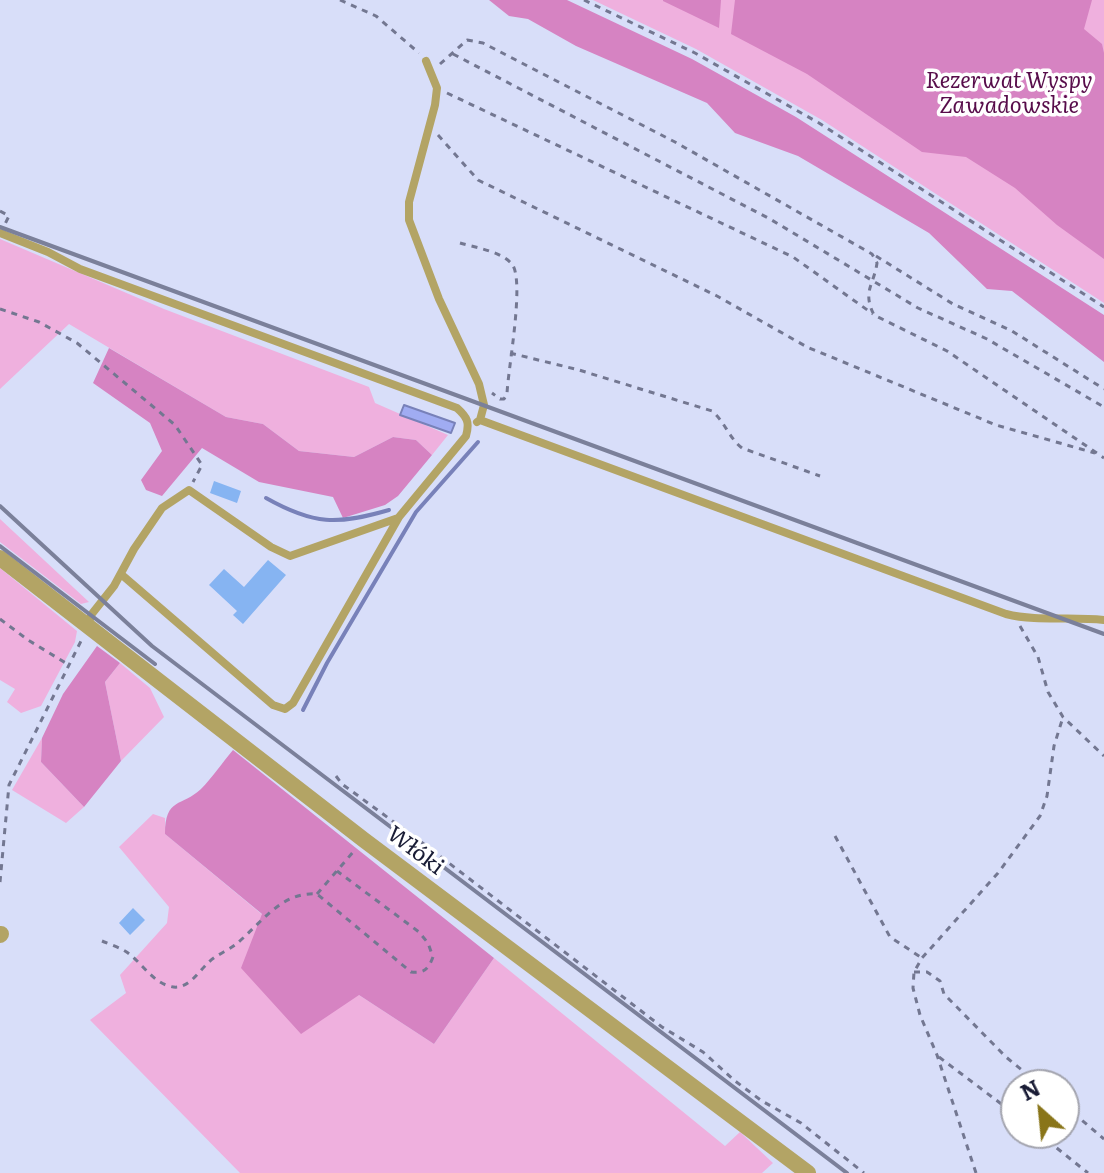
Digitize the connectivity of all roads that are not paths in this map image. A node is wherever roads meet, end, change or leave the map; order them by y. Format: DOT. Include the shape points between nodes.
graph roads {
  1 [pos="426,61"];
  2 [pos="1,231"];
  3 [pos="480,420"];
  4 [pos="469,426"];
  5 [pos="399,517"];
  6 [pos="0,558"];
  7 [pos="122,575"];
  8 [pos="1104,620"];
  9 [pos="88,627"];
  10 [pos="808,1173"];
  1 -- 3 [label="lane" via="437,88 409,220 479,384 484,405"];
  2 -- 4 [label="lane" via="80,269 457,408"];
  3 -- 4 [label="lane"];
  3 -- 8 [label="lane" via="1014,616"];
  4 -- 5 [label="lane"];
  5 -- 7 [label="lane" via="290,556 189,490 162,508"];
  5 -- 7 [label="lane" via="285,709 273,705"];
  6 -- 9 [label="street, Włóki"];
  7 -- 9 [label="lane" via="91,615"];
  9 -- 10 [label="street, Włóki"];
}
